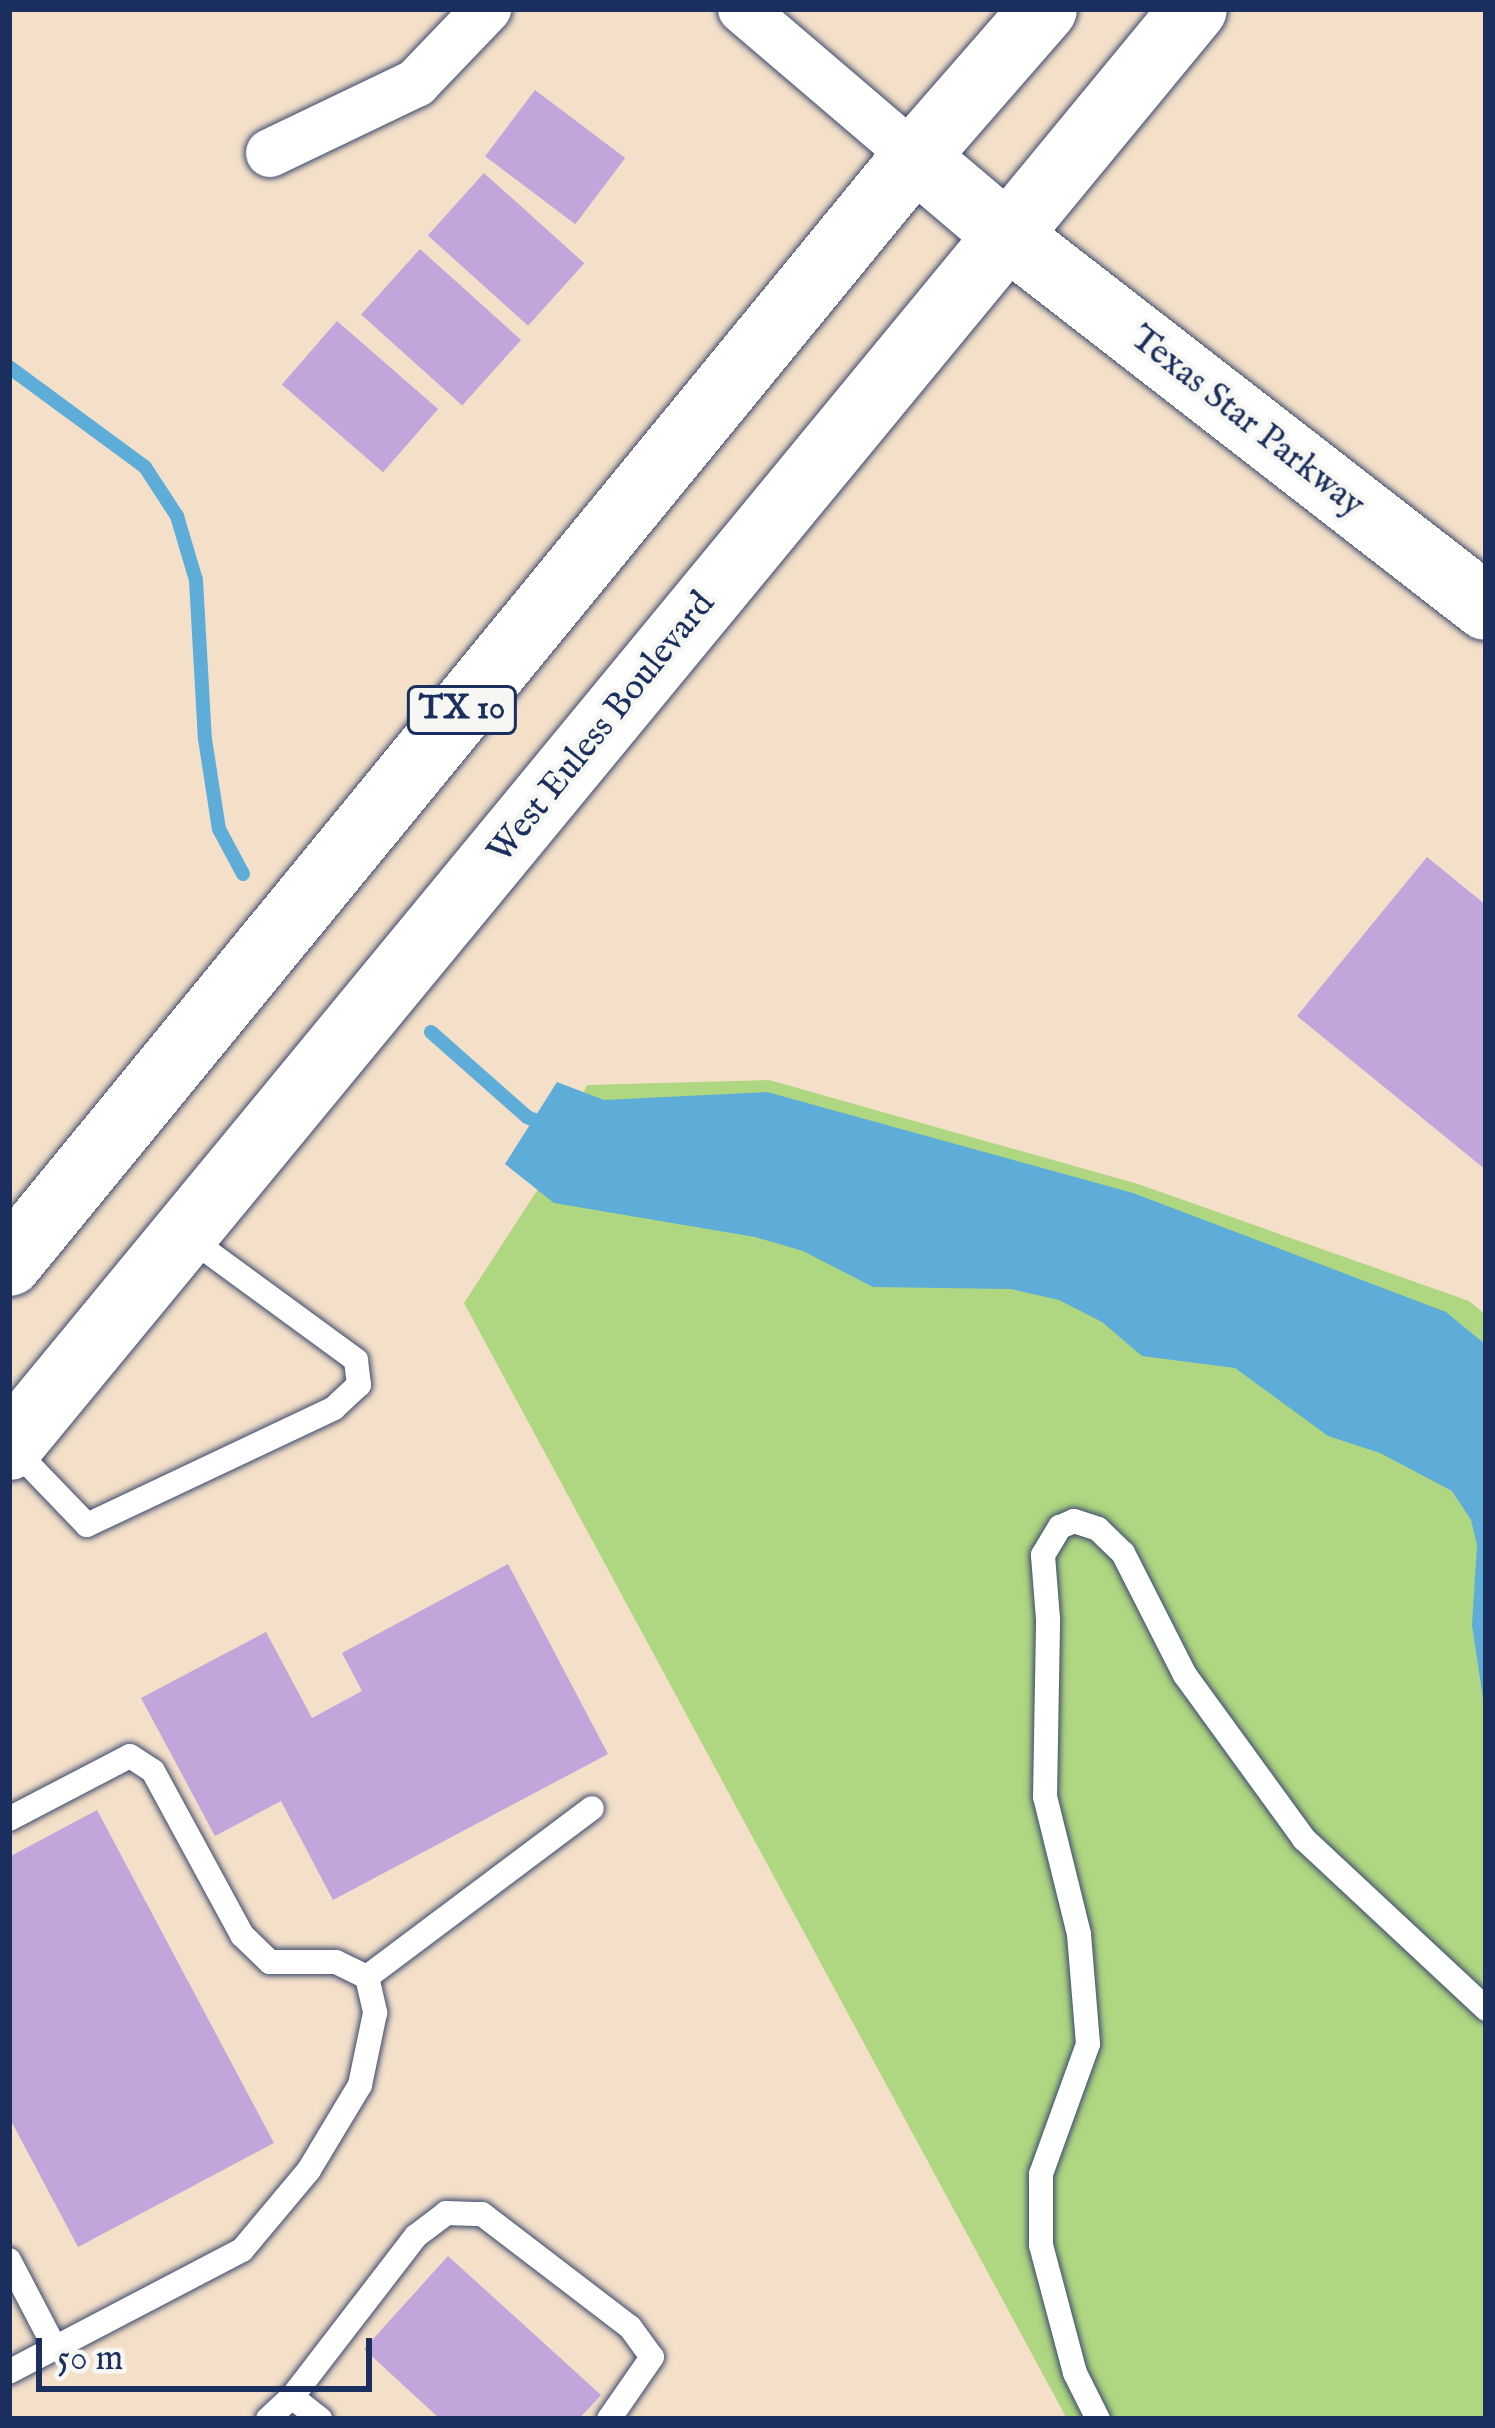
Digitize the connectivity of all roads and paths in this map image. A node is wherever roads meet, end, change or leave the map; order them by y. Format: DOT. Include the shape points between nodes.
graph roads {
  1 [pos="487,9"];
  2 [pos="742,9"];
  3 [pos="1044,9"];
  4 [pos="1194,9"];
  5 [pos="270,153"];
  6 [pos="915,158"];
  7 [pos="1007,236"];
  8 [pos="1486,608"];
  9 [pos="184,1234"];
  10 [pos="9,1263"];
  11 [pos="10,1446"];
  12 [pos="592,1808"];
  13 [pos="9,1820"];
  14 [pos="367,1977"];
  15 [pos="1486,2009"];
  16 [pos="9,2260"];
  17 [pos="55,2348"];
  18 [pos="9,2372"];
  19 [pos="292,2397"];
  20 [pos="268,2419"];
  21 [pos="320,2419"];
  22 [pos="609,2419"];
  23 [pos="1098,2419"];
  1 -- 5 [label="street" via="416,83"];
  2 -- 6 [label="street"];
  3 -- 6 [label="main road, TX 10"];
  4 -- 7 [label="main road, West Euless Boulevard"];
  6 -- 7 [label="main road, Texas Star Parkway"];
  6 -- 10 [label="main road, TX 10"];
  7 -- 8 [label="main road, Texas Star Parkway"];
  7 -- 9 [label="main road, West Euless Boulevard"];
  9 -- 11 [label="main road, West Euless Boulevard"];
  9 -- 11 [label="lane" via="356,1360 359,1385 334,1408 87,1525"];
  12 -- 14 [label="lane"];
  13 -- 14 [label="lane" via="130,1756 153,1771 242,1936 269,1961 336,1962"];
  14 -- 17 [label="lane" via="375,2013 360,2084 310,2170 242,2250"];
  15 -- 23 [label="lane" via="1304,1839 1185,1675 1123,1553 1098,1529 1074,1521 1060,1527 1043,1555 1045,1797 1079,1934 1088,2044 1041,2174 1041,2245 1076,2373"];
  16 -- 17 [label="lane"];
  17 -- 18 [label="lane"];
  19 -- 20 [label="lane"];
  19 -- 21 [label="lane"];
  19 -- 22 [label="lane" via="416,2236 446,2213 482,2215 629,2326 652,2357"];
}
